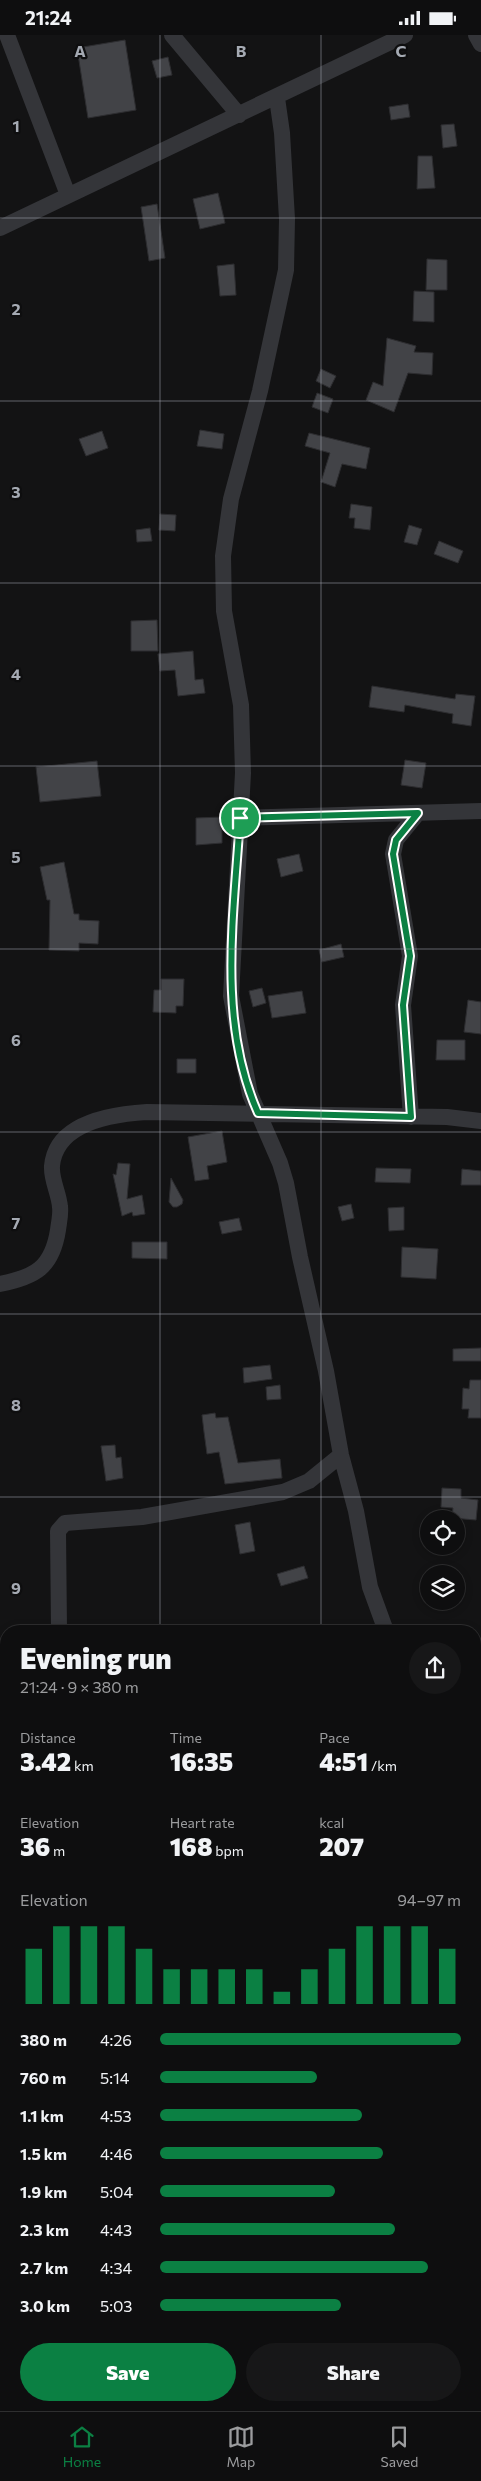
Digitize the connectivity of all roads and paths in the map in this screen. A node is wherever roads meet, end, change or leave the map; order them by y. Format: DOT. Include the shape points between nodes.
graph roads {
  1 [pos="7,35"];
  2 [pos="172,35"];
  3 [pos="405,35"];
  4 [pos="476,35"];
  5 [pos="481,44"];
  6 [pos="277,98"];
  7 [pos="239,115"];
  8 [pos="68,195"];
  9 [pos="0,228"];
  10 [pos="481,811"];
  11 [pos="418,813"];
  12 [pos="240,818"];
  13 [pos="258,1113"];
  14 [pos="411,1117"];
  15 [pos="481,1121"];
  16 [pos="0,1284"];
  17 [pos="341,1455"];
  18 [pos="59,1625"];
  19 [pos="384,1625"];
  1 -- 8 [label="street"];
  2 -- 7 [label="street"];
  3 -- 6 [label="street"];
  4 -- 5 [label="street"];
  6 -- 7 [label="street"];
  6 -- 12 [label="street" via="287,219 286,270 260,391 231,499 223,556 224,611 241,705 243,773"];
  7 -- 8 [label="street"];
  8 -- 9 [label="street"];
  10 -- 11 [label="street"];
  11 -- 12 [label="street"];
  11 -- 14 [label="street" via="396,840 393,854 410,956 403,1005"];
  12 -- 13 [label="street" via="231,996 244,1074"];
  13 -- 14 [label="street"];
  13 -- 16 [label="street" via="116,1114 94,1120 76,1131 59,1147 52,1164 60,1207 56,1244 50,1258 34,1274"];
  13 -- 17 [label="street" via="286,1183"];
  14 -- 15 [label="street"];
  17 -- 18 [label="street" via="309,1481 283,1492 142,1517 65,1523 58,1531"];
  17 -- 19 [label="street" via="356,1511 370,1587"];
}
